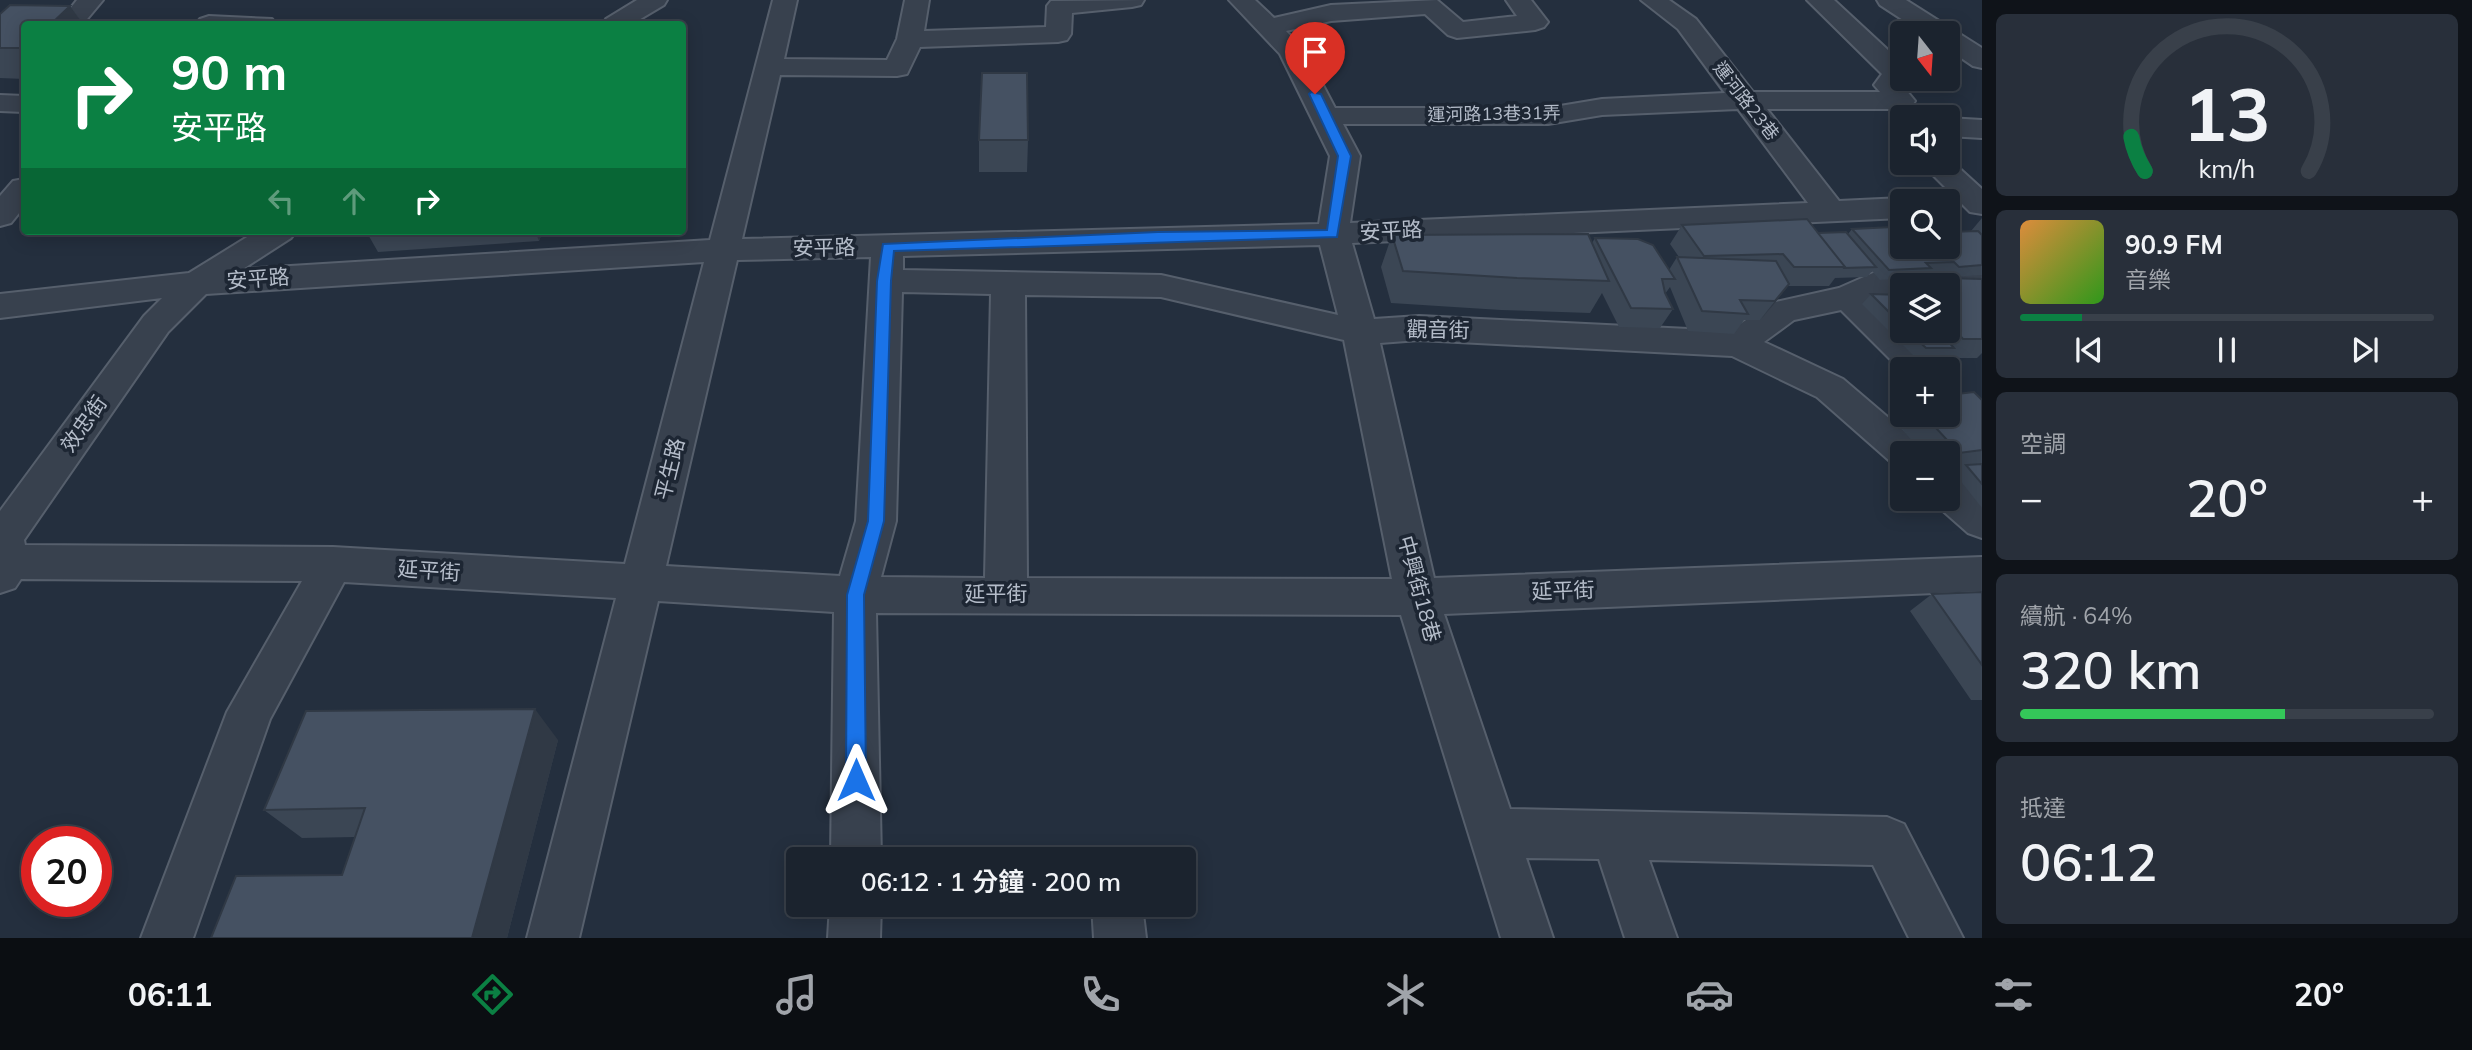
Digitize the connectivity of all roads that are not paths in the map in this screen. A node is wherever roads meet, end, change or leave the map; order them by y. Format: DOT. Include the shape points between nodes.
graph roads {
  1 [pos="91,0"];
  2 [pos="655,0"];
  3 [pos="785,0"];
  4 [pos="917,0"];
  5 [pos="1132,0"];
  6 [pos="1241,0"];
  7 [pos="1518,0"];
  8 [pos="1653,0"];
  9 [pos="1819,0"];
  10 [pos="1889,0"];
  11 [pos="73,21"];
  12 [pos="620,21"];
  13 [pos="1921,21"];
  14 [pos="1268,27"];
  15 [pos="909,38"];
  16 [pos="1960,47"];
  17 [pos="1982,63"];
  18 [pos="1960,66"];
  19 [pos="769,67"];
  20 [pos="1890,75"];
  21 [pos="1905,91"];
  22 [pos="1745,100"];
  23 [pos="0,103"];
  24 [pos="21,104"];
  25 [pos="1326,116"];
  26 [pos="1960,128"];
  27 [pos="1982,129"];
  28 [pos="1949,175"];
  29 [pos="0,179"];
  30 [pos="21,180"];
  31 [pos="21,192"];
  32 [pos="1982,205"];
  33 [pos="1960,206"];
  34 [pos="1890,208"];
  35 [pos="1830,210"];
  36 [pos="0,216"];
  37 [pos="1333,234"];
  38 [pos="274,235"];
  39 [pos="1158,236"];
  40 [pos="723,250"];
  41 [pos="886,264"];
  42 [pos="1982,281"];
  43 [pos="1008,282"];
  44 [pos="197,283"];
  45 [pos="1161,286"];
  46 [pos="1848,296"];
  47 [pos="0,306"];
  48 [pos="1360,332"];
  49 [pos="1737,344"];
  50 [pos="1910,357"];
  51 [pos="1891,441"];
  52 [pos="1960,503"];
  53 [pos="1982,522"];
  54 [pos="333,564"];
  55 [pos="5,569"];
  56 [pos="1982,574"];
  57 [pos="642,584"];
  58 [pos="1006,593"];
  59 [pos="855,595"];
  60 [pos="1418,597"];
  61 [pos="1493,833"];
  62 [pos="1616,837"];
  63 [pos="856,847"];
  64 [pos="855,917"];
  65 [pos="1118,917"];
  66 [pos="167,938"];
  67 [pos="553,938"];
  68 [pos="854,938"];
  69 [pos="1120,938"];
  70 [pos="1527,938"];
  71 [pos="1651,938"];
  72 [pos="1937,938"];
  1 -- 11 [label="street"];
  2 -- 12 [label="street"];
  3 -- 19 [label="street, 平生路"];
  4 -- 15 [label="street"];
  5 -- 15 [label="street" via="1060,6 1058,34"];
  6 -- 14 [label="street"];
  7 -- 14 [label="street" via="1535,22 1457,30 1431,6 1331,13"];
  8 -- 22 [label="street, 運河路23巷" via="1687,24"];
  9 -- 20 [label="street"];
  10 -- 13 [label="street"];
  14 -- 25 [label="street" via="1292,51"];
  15 -- 19 [label="street" via="897,68"];
  16 -- 17 [label="street"];
  17 -- 18 [label="street"];
  19 -- 40 [label="street, 平生路"];
  21 -- 22 [label="street, 運河路13巷31弄"];
  22 -- 25 [label="street, 運河路13巷31弄" via="1602,107 1548,116"];
  22 -- 35 [label="street, 運河路23巷"];
  23 -- 24 [label="street"];
  25 -- 37 [label="street" via="1345,156"];
  26 -- 27 [label="street"];
  28 -- 32 [label="street"];
  29 -- 30 [label="street"];
  31 -- 36 [label="street"];
  32 -- 33 [label="street"];
  34 -- 35 [label="street, 安平路"];
  35 -- 37 [label="street, 安平路"];
  37 -- 39 [label="street, 安平路"];
  37 -- 48 [label="street, 中興街18巷"];
  38 -- 44 [label="street"];
  39 -- 41 [label="street, 安平路"];
  39 -- 45 [label="street"];
  40 -- 41 [label="street, 安平路"];
  40 -- 44 [label="street, 安平路"];
  40 -- 57 [label="street, 平生路"];
  41 -- 43 [label="street, 觀音街"];
  41 -- 59 [label="street" via="876,521"];
  42 -- 46 [label="street" via="1873,284"];
  43 -- 45 [label="street, 觀音街"];
  43 -- 58 [label="street"];
  44 -- 47 [label="street, 安平路"];
  44 -- 55 [label="street, 效忠街" via="156,324 3,538"];
  45 -- 48 [label="street, 觀音街"];
  46 -- 49 [label="street" via="1783,310"];
  46 -- 50 [label="street"];
  48 -- 49 [label="street, 觀音街" via="1419,328"];
  48 -- 60 [label="street, 中興街18巷"];
  49 -- 51 [label="street" via="1830,388"];
  52 -- 53 [label="street"];
  54 -- 55 [label="street, 延平街"];
  54 -- 57 [label="street, 延平街"];
  54 -- 66 [label="street" via="250,712"];
  56 -- 60 [label="street, 延平街"];
  57 -- 59 [label="street, 延平街"];
  57 -- 67 [label="street, 平生路"];
  58 -- 59 [label="street, 延平街"];
  58 -- 60 [label="street, 延平街"];
  59 -- 63 [label="street"];
  60 -- 61 [label="street, 中興街18巷"];
  61 -- 62 [label="street"];
  61 -- 70 [label="street, 中興街18巷"];
  62 -- 71 [label="street"];
  62 -- 72 [label="street" via="1887,841"];
  64 -- 68 [label="street"];
  65 -- 69 [label="street"];
}
